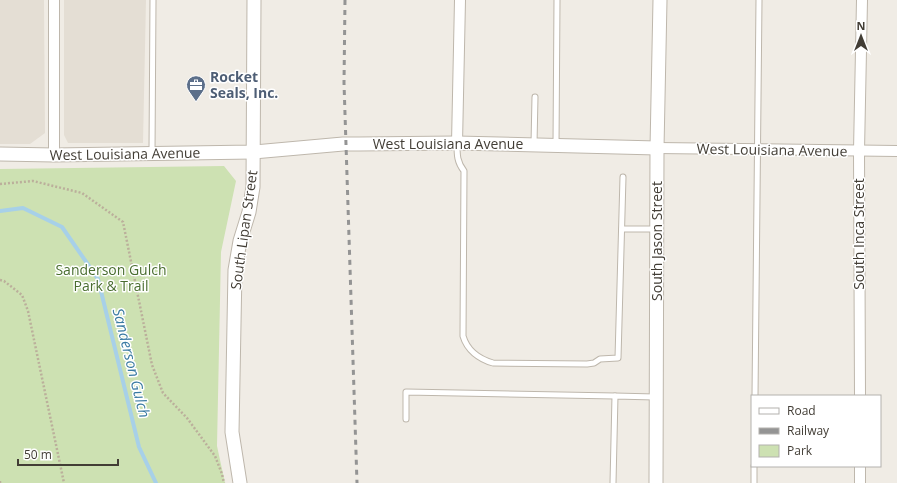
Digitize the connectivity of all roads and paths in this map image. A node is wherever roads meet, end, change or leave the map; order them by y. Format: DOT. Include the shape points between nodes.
graph roads {
  1 [pos="54,0"];
  2 [pos="153,0"];
  3 [pos="254,0"];
  4 [pos="460,0"];
  5 [pos="557,0"];
  6 [pos="660,0"];
  7 [pos="759,0"];
  8 [pos="862,0"];
  9 [pos="535,97"];
  10 [pos="457,143"];
  11 [pos="534,145"];
  12 [pos="556,146"];
  13 [pos="657,148"];
  14 [pos="758,150"];
  15 [pos="859,151"];
  16 [pos="897,151"];
  17 [pos="253,152"];
  18 [pos="152,153"];
  19 [pos="0,154"];
  20 [pos="54,155"];
  21 [pos="623,177"];
  22 [pos="0,184"];
  23 [pos="622,229"];
  24 [pos="657,229"];
  25 [pos="0,280"];
  26 [pos="755,395"];
  27 [pos="860,395"];
  28 [pos="615,396"];
  29 [pos="656,397"];
  30 [pos="406,419"];
  31 [pos="754,467"];
  32 [pos="860,467"];
  33 [pos="64,483"];
  34 [pos="224,483"];
  35 [pos="240,483"];
  36 [pos="612,483"];
  37 [pos="656,483"];
  38 [pos="754,483"];
  39 [pos="860,483"];
  1 -- 20 [label="street"];
  2 -- 18 [label="lane"];
  3 -- 17 [label="street, South Lipan Street"];
  4 -- 10 [label="street"];
  5 -- 12 [label="lane"];
  6 -- 13 [label="street, South Jason Street"];
  7 -- 14 [label="lane"];
  8 -- 15 [label="street, South Inca Street"];
  9 -- 11 [label="lane"];
  10 -- 11 [label="street, West Louisiana Avenue"];
  10 -- 17 [label="street, West Louisiana Avenue" via="343,144"];
  10 -- 23 [label="lane" via="458,162 464,171 463,336 468,348 484,360 493,363 587,364 600,359 618,358"];
  11 -- 12 [label="street, West Louisiana Avenue"];
  12 -- 13 [label="street, West Louisiana Avenue"];
  13 -- 14 [label="street, West Louisiana Avenue"];
  13 -- 24 [label="street, South Jason Street"];
  14 -- 15 [label="street, West Louisiana Avenue"];
  14 -- 26 [label="lane"];
  15 -- 16 [label="street, West Louisiana Avenue"];
  15 -- 27 [label="street, South Inca Street"];
  17 -- 18 [label="street, West Louisiana Avenue"];
  17 -- 35 [label="street, South Lipan Street" via="253,187 235,270 232,432"];
  18 -- 20 [label="street, West Louisiana Avenue"];
  19 -- 20 [label="street, West Louisiana Avenue"];
  21 -- 23 [label="lane"];
  22 -- 34 [label="path" via="33,181 82,193 123,222 152,365 163,393 187,418 215,456"];
  23 -- 24 [label="lane"];
  24 -- 29 [label="street, South Jason Street"];
  25 -- 33 [label="path" via="22,295 28,311"];
  28 -- 29 [label="lane"];
  28 -- 30 [label="lane" via="406,392"];
  28 -- 36 [label="lane"];
  29 -- 37 [label="street, South Jason Street"];
  31 -- 38 [label="lane"];
  32 -- 39 [label="street"];
}
